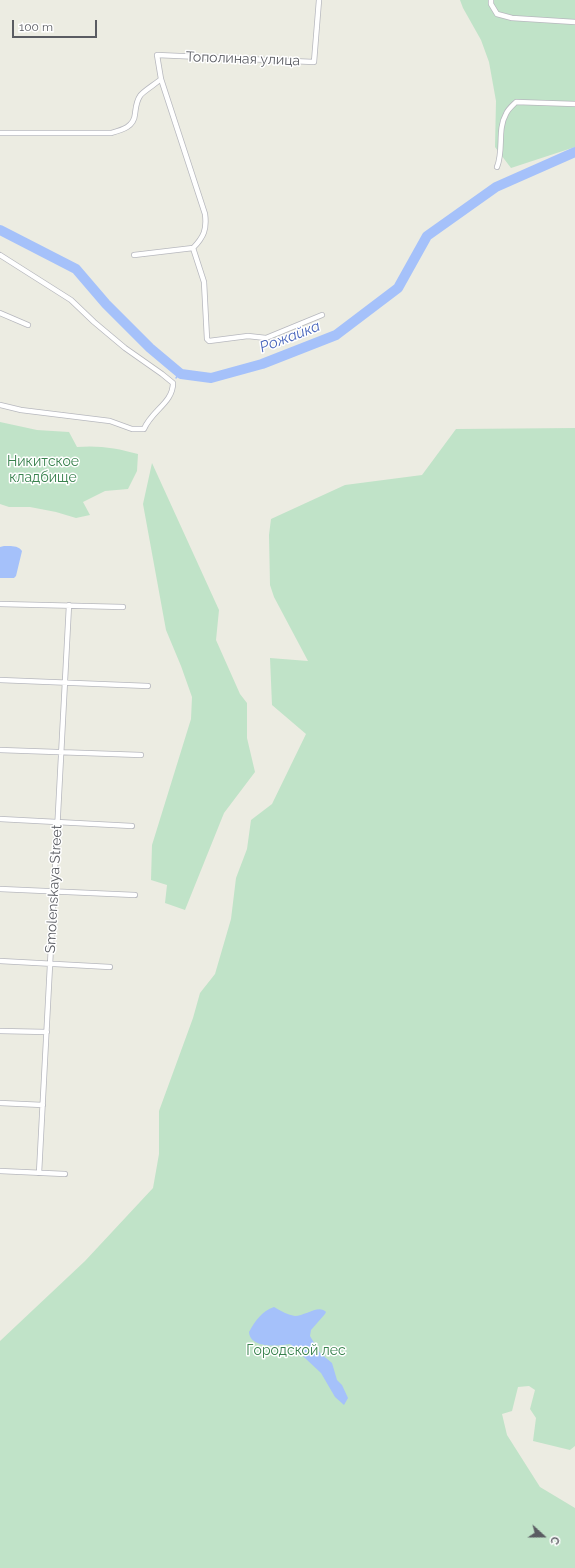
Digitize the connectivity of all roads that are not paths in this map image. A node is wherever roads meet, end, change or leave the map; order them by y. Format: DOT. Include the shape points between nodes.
graph roads {
  1 [pos="319,0"];
  2 [pos="491,0"];
  3 [pos="575,22"];
  4 [pos="161,79"];
  5 [pos="575,104"];
  6 [pos="0,133"];
  7 [pos="497,167"];
  8 [pos="193,248"];
  9 [pos="0,255"];
  10 [pos="134,255"];
  11 [pos="0,313"];
  12 [pos="322,315"];
  13 [pos="28,325"];
  14 [pos="0,405"];
  15 [pos="0,604"];
  16 [pos="69,605"];
  17 [pos="123,607"];
  18 [pos="0,680"];
  19 [pos="65,682"];
  20 [pos="148,686"];
  21 [pos="0,750"];
  22 [pos="61,754"];
  23 [pos="141,755"];
  24 [pos="0,819"];
  25 [pos="58,822"];
  26 [pos="132,826"];
  27 [pos="0,889"];
  28 [pos="54,892"];
  29 [pos="135,895"];
  30 [pos="0,961"];
  31 [pos="50,963"];
  32 [pos="110,967"];
  33 [pos="0,1031"];
  34 [pos="47,1032"];
  35 [pos="0,1103"];
  36 [pos="43,1105"];
  37 [pos="0,1171"];
  38 [pos="39,1172"];
  39 [pos="65,1174"];
  1 -- 4 [label="street, Тополиная улица" via="314,62 158,55"];
  2 -- 3 [label="street" via="497,14 512,18"];
  4 -- 6 [label="street" via="141,94 136,103 135,116 127,129 111,134"];
  4 -- 8 [label="street" via="205,214 207,225 201,240"];
  5 -- 7 [label="street" via="516,102 506,113 500,135 500,159"];
  8 -- 10 [label="street"];
  8 -- 12 [label="street" via="204,282 209,341 248,336 266,338"];
  9 -- 14 [label="street" via="71,300 125,348 173,383 173,392 148,420 144,429 132,429 110,420"];
  11 -- 13 [label="street"];
  15 -- 16 [label="street"];
  16 -- 17 [label="street"];
  16 -- 19 [label="street, Smolenskaya Street"];
  18 -- 19 [label="street"];
  19 -- 20 [label="street"];
  19 -- 22 [label="street, Smolenskaya Street"];
  21 -- 22 [label="street"];
  22 -- 23 [label="street"];
  22 -- 25 [label="street, Smolenskaya Street"];
  24 -- 25 [label="street"];
  25 -- 26 [label="street"];
  25 -- 28 [label="street, Smolenskaya Street"];
  27 -- 28 [label="street"];
  28 -- 29 [label="street"];
  28 -- 31 [label="street, Smolenskaya Street"];
  30 -- 31 [label="street"];
  31 -- 32 [label="street"];
  31 -- 34 [label="street, Smolenskaya Street"];
  33 -- 34 [label="street"];
  34 -- 36 [label="street, Smolenskaya Street"];
  35 -- 36 [label="street"];
  36 -- 38 [label="street, Smolenskaya Street"];
  37 -- 38 [label="street"];
  38 -- 39 [label="street"];
}
